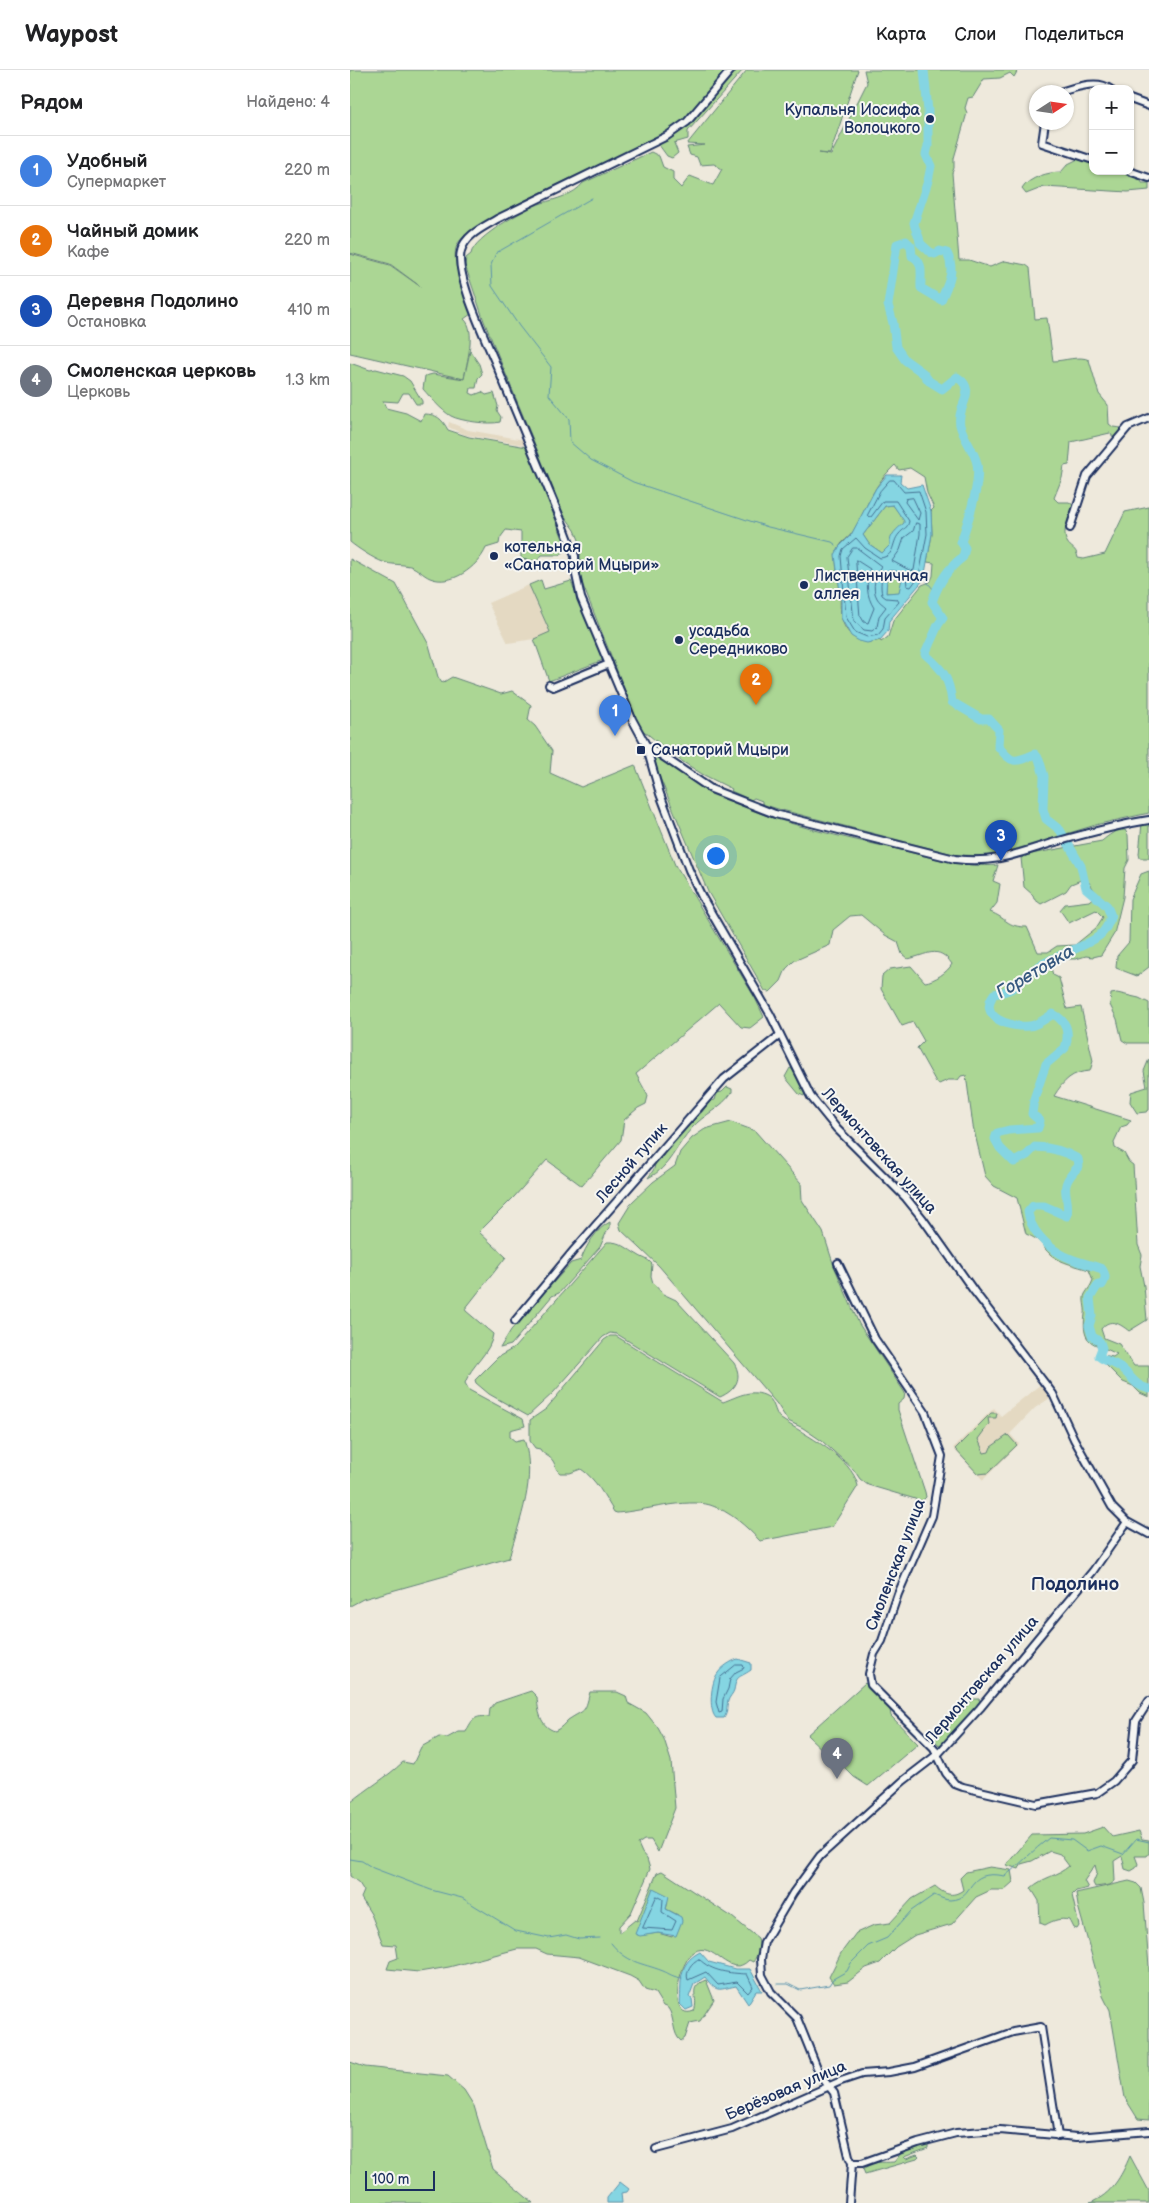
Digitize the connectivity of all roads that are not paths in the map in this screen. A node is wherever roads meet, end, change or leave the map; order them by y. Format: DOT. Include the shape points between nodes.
graph roads {
  1 [pos="732,70"];
  2 [pos="1089,86"];
  3 [pos="1074,89"];
  4 [pos="1134,100"];
  5 [pos="1149,106"];
  6 [pos="1044,130"];
  7 [pos="1089,159"];
  8 [pos="1134,173"];
  9 [pos="1149,178"];
  10 [pos="1149,418"];
  11 [pos="1070,528"];
  12 [pos="609,664"];
  13 [pos="549,685"];
  14 [pos="646,745"];
  15 [pos="1149,820"];
  16 [pos="780,1035"];
  17 [pos="838,1263"];
  18 [pos="516,1321"];
  19 [pos="1127,1522"];
  20 [pos="1149,1534"];
  21 [pos="1149,1701"];
  22 [pos="938,1754"];
  23 [pos="829,2088"];
  24 [pos="1149,2130"];
  25 [pos="1058,2136"];
  26 [pos="656,2149"];
  27 [pos="852,2163"];
  28 [pos="849,2203"];
  1 -- 12 [label="street" via="687,122 667,136 491,222 472,234 460,253 462,273 478,320 570,542 581,598"];
  2 -- 3 [label="street"];
  4 -- 5 [label="street"];
  6 -- 7 [label="street" via="1042,143"];
  8 -- 9 [label="street"];
  10 -- 11 [label="street" via="1128,427 1087,476"];
  12 -- 13 [label="street" via="553,687"];
  12 -- 14 [label="street"];
  14 -- 15 [label="street" via="722,794 775,814 975,862 1000,859"];
  14 -- 16 [label="street, Лермонтовская улица" via="660,794 689,870"];
  16 -- 18 [label="street, Лесной тупик" via="724,1078"];
  16 -- 19 [label="street, Лермонтовская улица" via="816,1105 915,1208 1053,1394 1103,1494"];
  17 -- 22 [label="street, Смоленская улица" via="875,1339 925,1412 942,1456 932,1516 874,1654 869,1674 876,1691"];
  19 -- 20 [label="street, Лермонтовская улица"];
  19 -- 22 [label="street, Лермонтовская улица" via="1093,1571"];
  21 -- 22 [label="street, Смоленская улица" via="1136,1721 1134,1754 1129,1766 1114,1781 1092,1795 1036,1804 963,1788 946,1773"];
  22 -- 23 [label="street, Лермонтовская улица" via="820,1856 793,1892 764,1942 761,1968 765,1983 797,2018 820,2075"];
  23 -- 25 [label="street, Берёзовая улица" via="862,2074 915,2067 1013,2032 1042,2027"];
  23 -- 26 [label="street, Берёзовая улица" via="732,2129"];
  23 -- 27 [label="street, Лермонтовская улица" via="836,2097"];
  24 -- 25 [label="street" via="1100,2136"];
  25 -- 27 [label="street" via="1000,2130 956,2133 862,2163"];
  27 -- 28 [label="street, Лермонтовская улица"];
}
